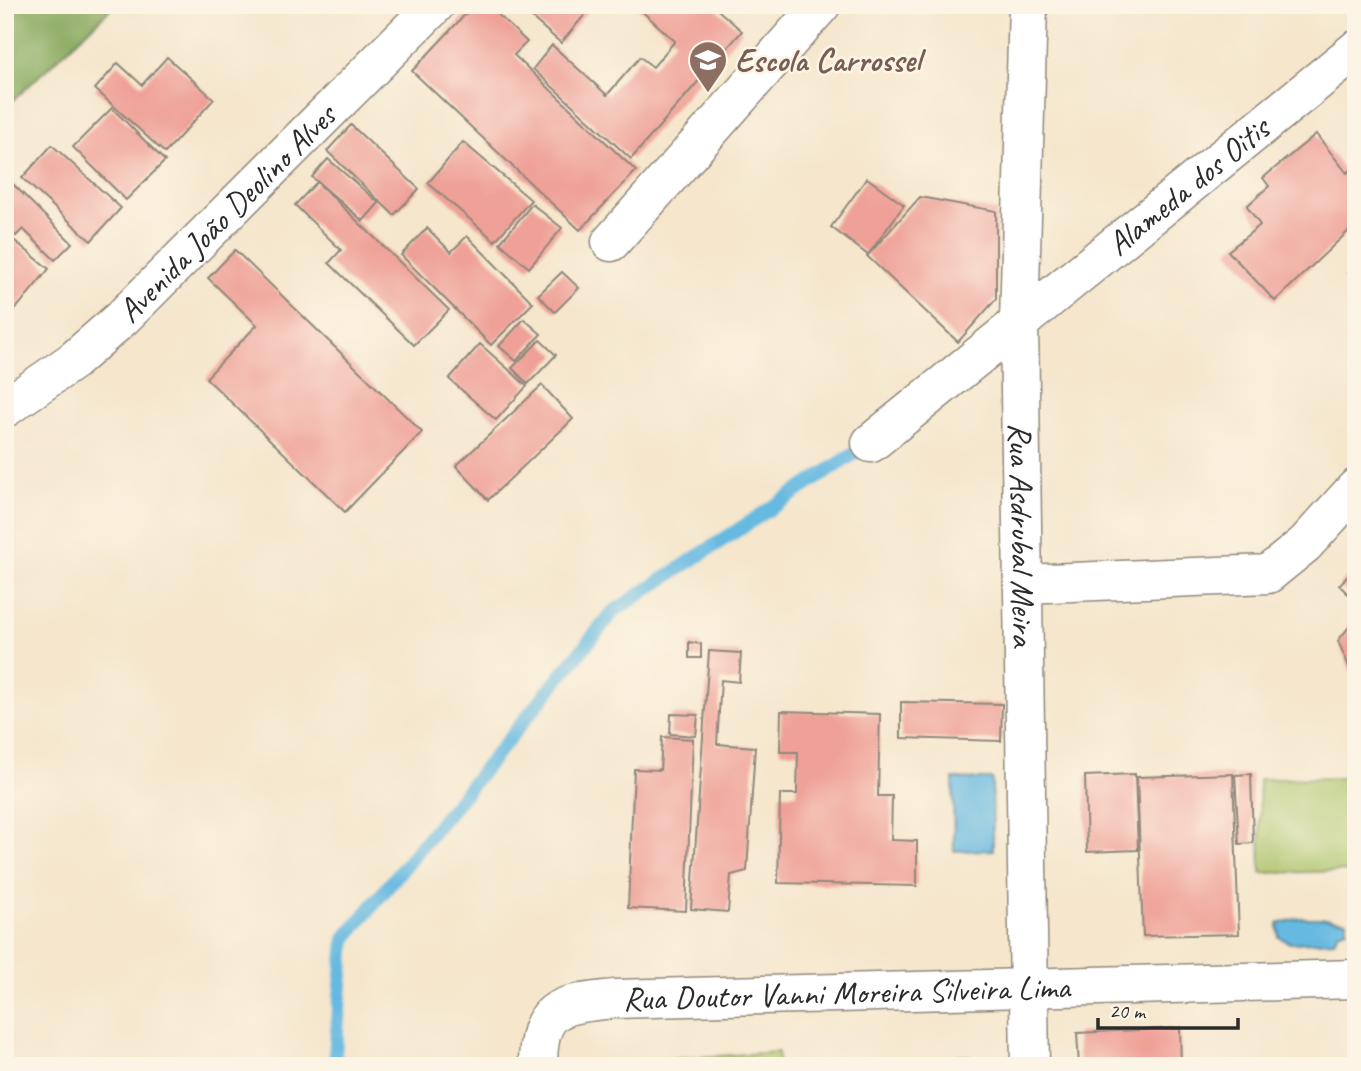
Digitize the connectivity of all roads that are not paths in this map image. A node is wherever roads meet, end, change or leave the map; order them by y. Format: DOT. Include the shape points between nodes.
graph roads {
  1 [pos="435,5"];
  2 [pos="821,5"];
  3 [pos="1028,5"];
  4 [pos="1356,50"];
  5 [pos="611,242"];
  6 [pos="1019,322"];
  7 [pos="5,408"];
  8 [pos="871,443"];
  9 [pos="1356,488"];
  10 [pos="1023,584"];
  11 [pos="1356,979"];
  12 [pos="1028,987"];
  13 [pos="538,1066"];
  14 [pos="1030,1066"];
  1 -- 7 [label="street, Avenida João Deolino Alves" via="122,317 73,361"];
  2 -- 5 [label="street"];
  3 -- 6 [label="street, Rua Asdrubal Meira"];
  4 -- 6 [label="street, Alameda dos Oitis"];
  6 -- 8 [label="street, Alameda dos Oitis"];
  6 -- 10 [label="street, Rua Asdrubal Meira"];
  9 -- 10 [label="street" via="1305,544 1268,574"];
  10 -- 12 [label="street, Rua Asdrubal Meira"];
  11 -- 12 [label="street, Rua Doutor Vanni Moreira Silveira Lima"];
  12 -- 13 [label="street, Rua Doutor Vanni Moreira Silveira Lima" via="574,1004 558,1009 541,1031"];
  12 -- 14 [label="street, Rua Asdrubal Meira"];
}
